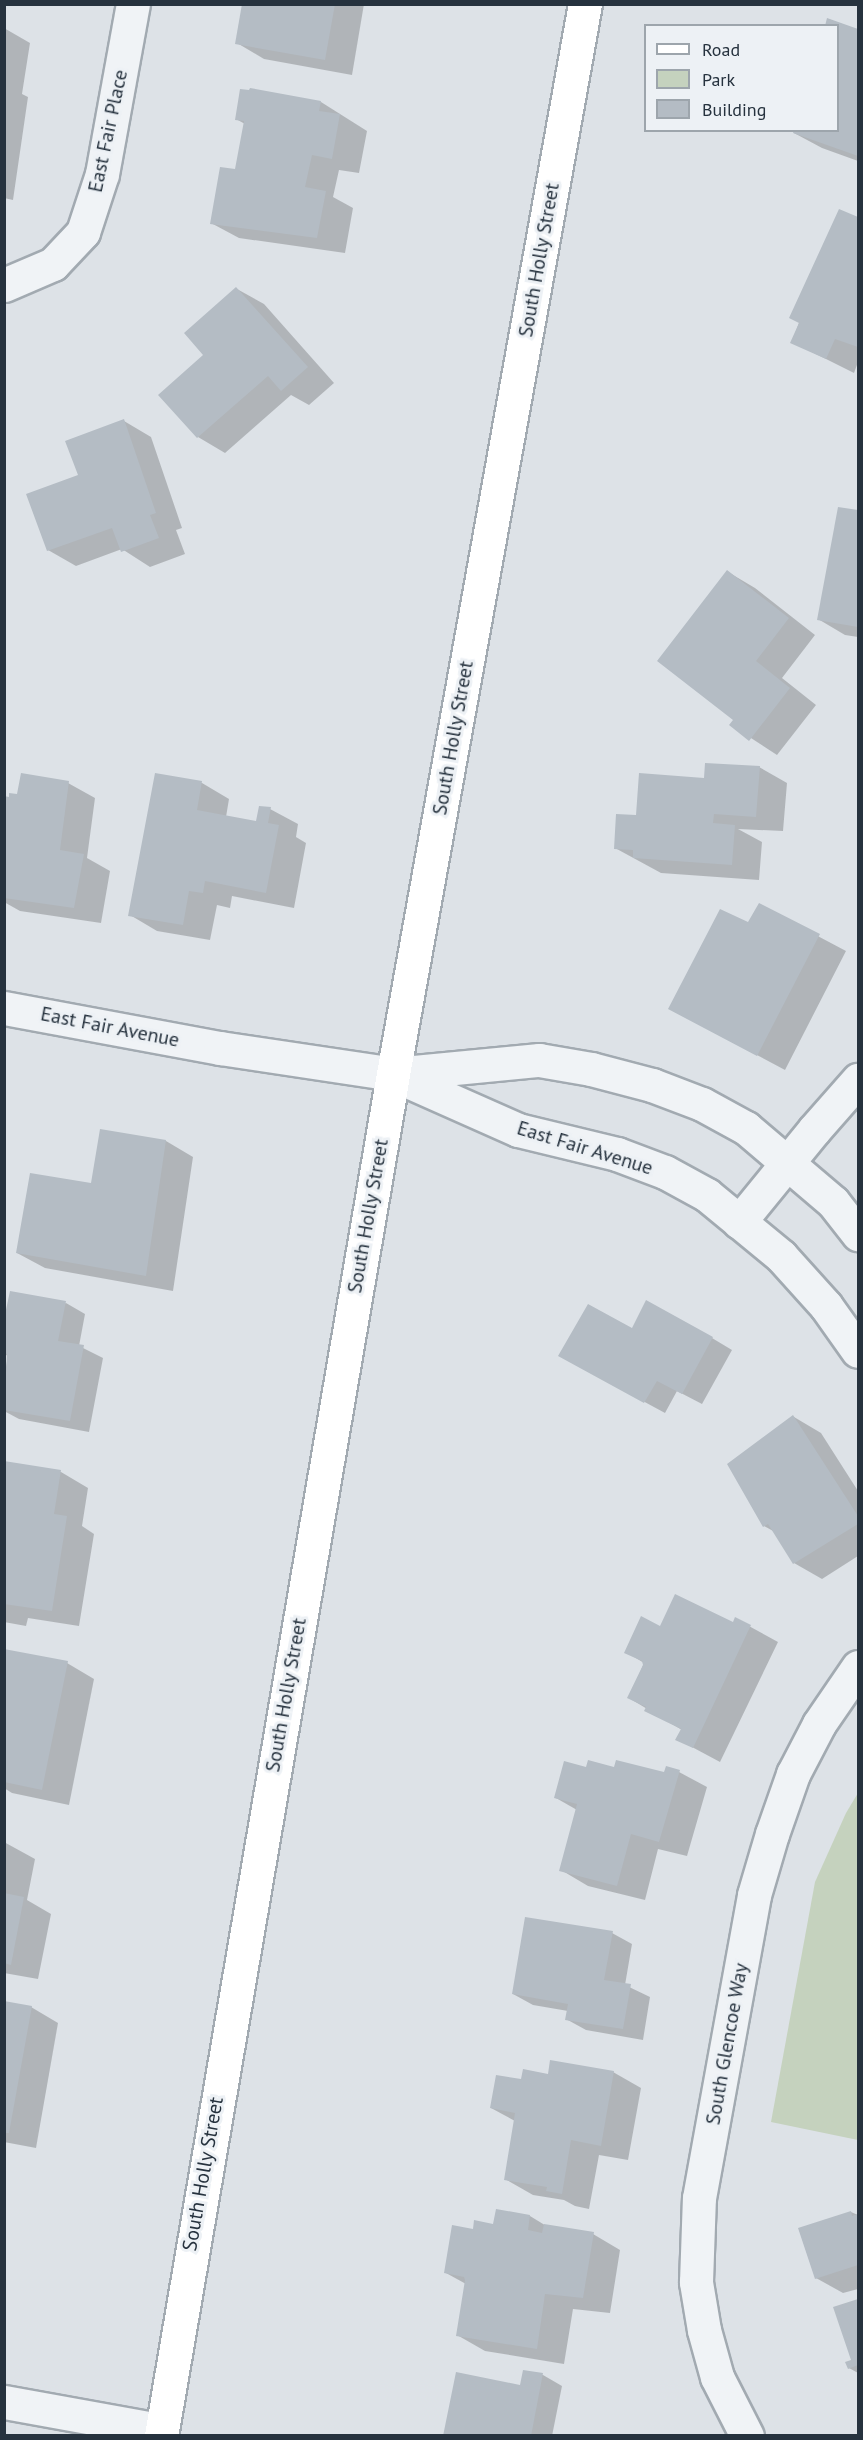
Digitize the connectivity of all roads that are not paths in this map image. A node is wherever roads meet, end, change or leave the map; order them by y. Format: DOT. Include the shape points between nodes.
graph roads {
  1 [pos="133,4"];
  2 [pos="585,4"];
  3 [pos="4,285"];
  4 [pos="4,1008"];
  5 [pos="393,1074"];
  6 [pos="858,1080"];
  7 [pos="787,1162"];
  8 [pos="740,1222"];
  9 [pos="858,1233"];
  10 [pos="858,1351"];
  11 [pos="858,1667"];
  12 [pos="4,2402"];
  13 [pos="159,2434"];
  14 [pos="747,2436"];
  1 -- 3 [label="street, East Fair Place" via="102,174 83,232 53,264"];
  2 -- 5 [label="main road, South Holly Street"];
  4 -- 5 [label="street, East Fair Avenue" via="220,1048"];
  5 -- 7 [label="street, East Fair Avenue" via="539,1060 591,1069 652,1085 702,1104 746,1128"];
  5 -- 8 [label="street, East Fair Avenue" via="518,1130 617,1154 665,1172 707,1195"];
  5 -- 13 [label="main road, South Holly Street"];
  6 -- 7 [label="street"];
  7 -- 8 [label="street"];
  7 -- 9 [label="street, East Fair Avenue" via="834,1202"];
  8 -- 10 [label="street, East Fair Avenue" via="781,1256 826,1306"];
  11 -- 14 [label="street, South Glencoe Way" via="819,1724 793,1774 772,1834 754,1895 699,2198 696,2282 704,2330 717,2377"];
  12 -- 13 [label="street"];
}
